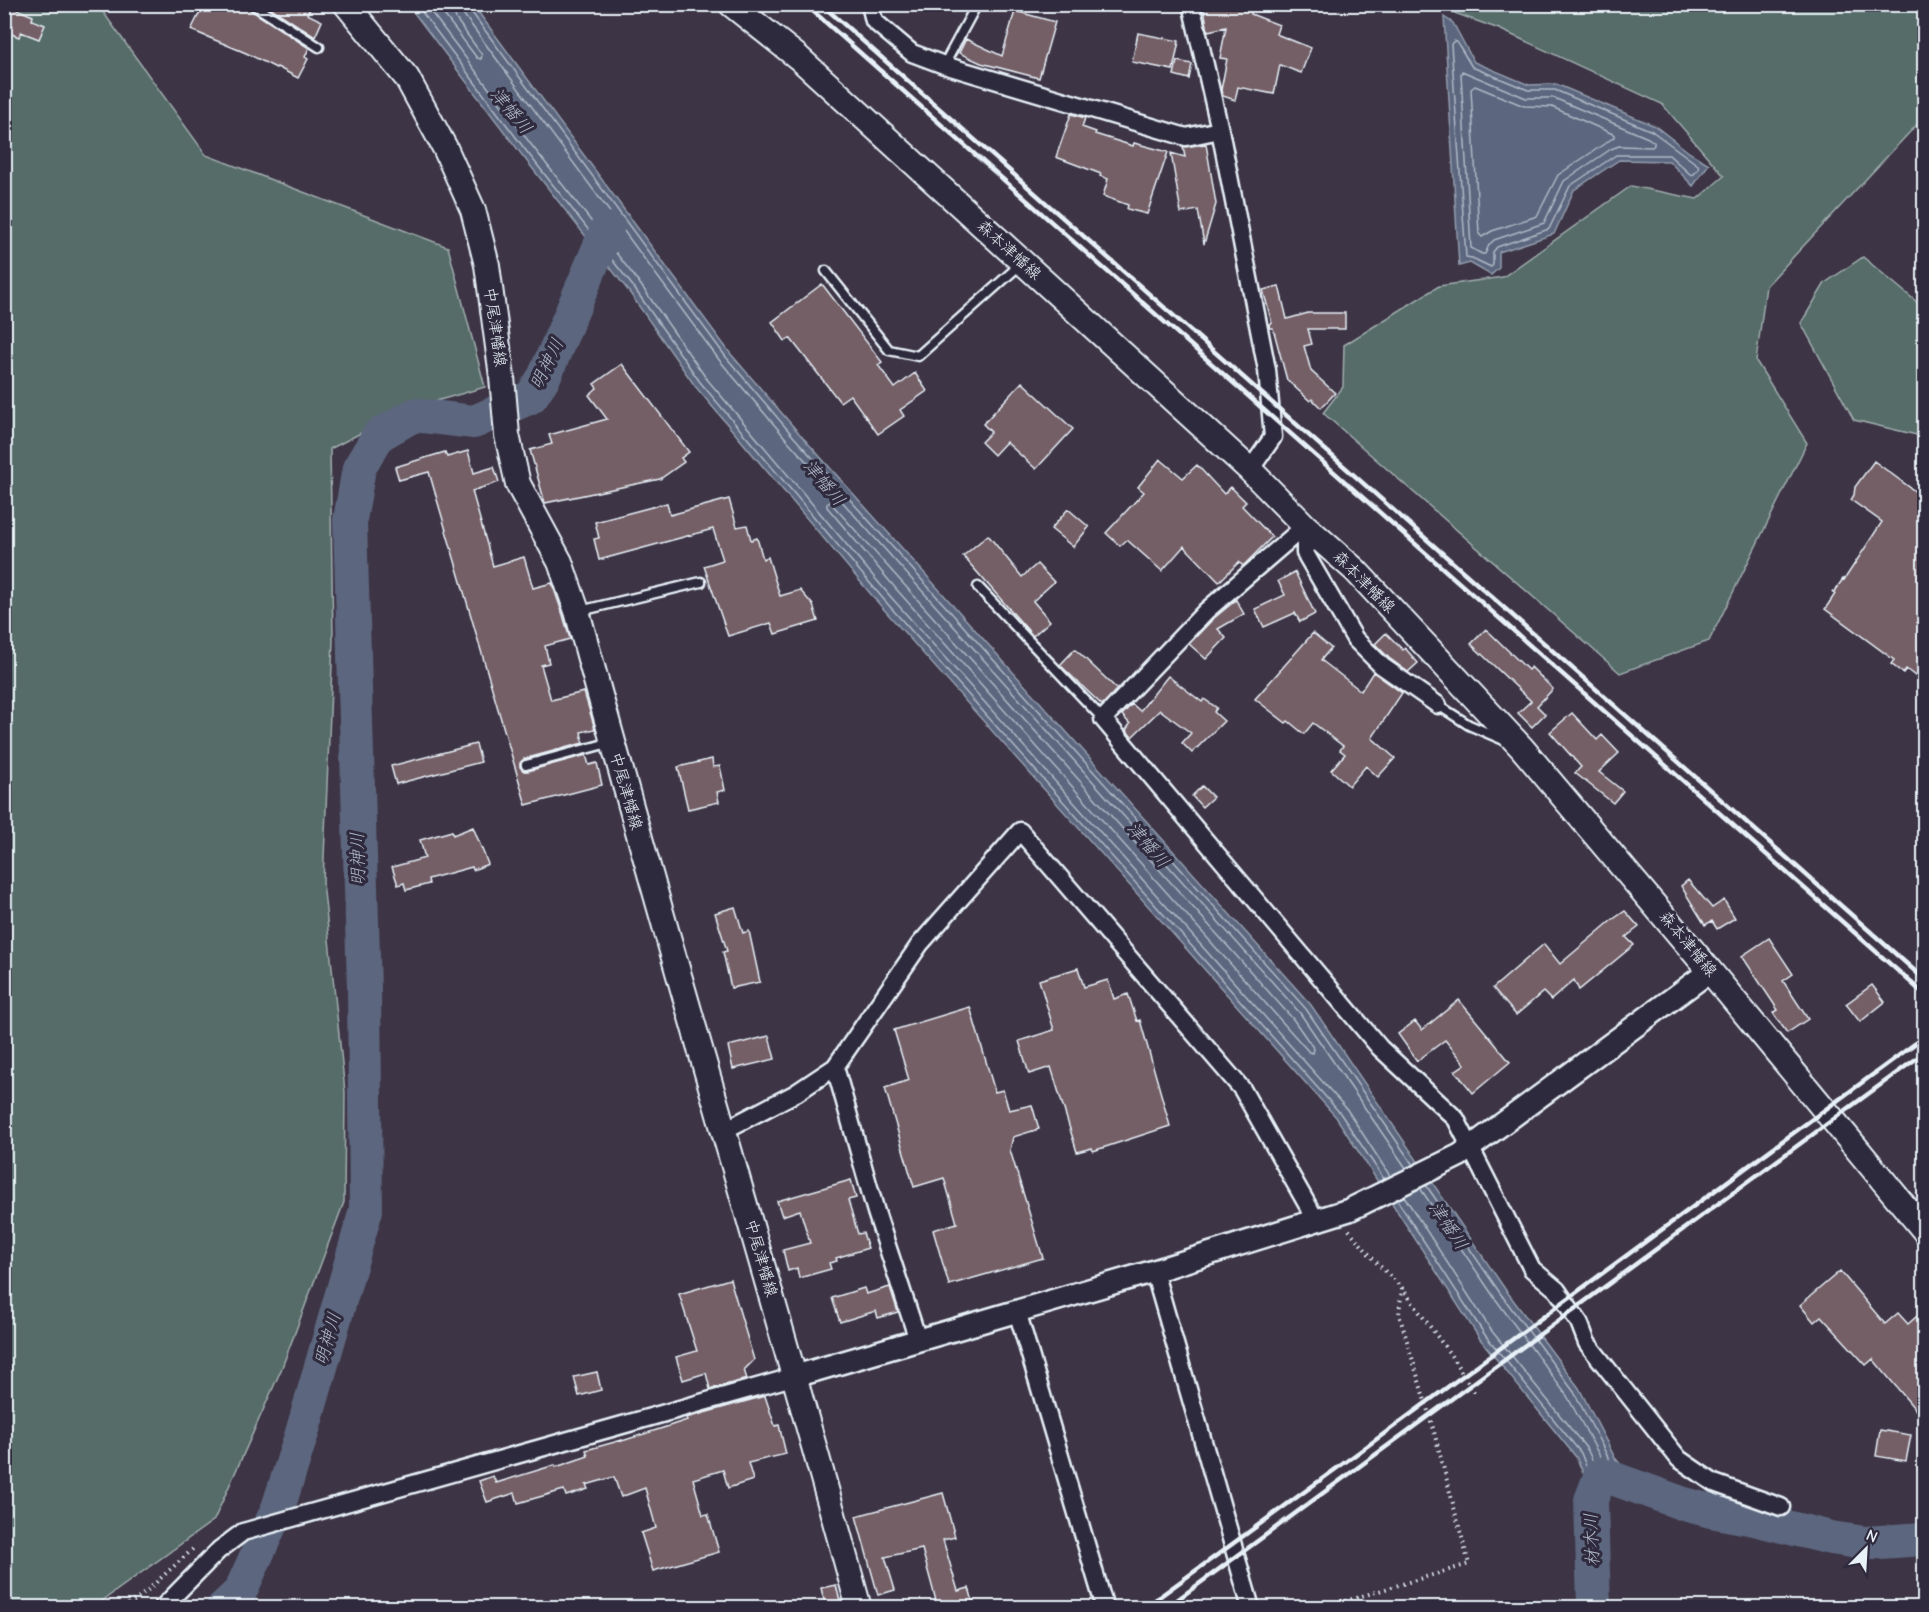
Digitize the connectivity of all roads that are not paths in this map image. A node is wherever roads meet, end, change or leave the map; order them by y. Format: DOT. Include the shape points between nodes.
graph roads {
  1 [pos="252,4"];
  2 [pos="346,4"];
  3 [pos="731,4"];
  4 [pos="870,4"];
  5 [pos="977,4"];
  6 [pos="1191,4"];
  7 [pos="320,47"];
  8 [pos="944,65"];
  9 [pos="1220,130"];
  10 [pos="1022,262"];
  11 [pos="826,271"];
  12 [pos="1250,470"];
  13 [pos="1305,526"];
  14 [pos="701,582"];
  15 [pos="978,587"];
  16 [pos="577,611"];
  17 [pos="1438,705"];
  18 [pos="1103,719"];
  19 [pos="612,742"];
  20 [pos="1522,748"];
  21 [pos="526,765"];
  22 [pos="1710,971"];
  23 [pos="835,1067"];
  24 [pos="723,1131"];
  25 [pos="1465,1152"];
  26 [pos="1316,1220"];
  27 [pos="1924,1230"];
  28 [pos="1154,1271"];
  29 [pos="1017,1311"];
  30 [pos="918,1340"];
  31 [pos="796,1376"];
  32 [pos="1781,1507"];
  33 [pos="162,1608"];
  34 [pos="859,1608"];
  35 [pos="1105,1608"];
  36 [pos="1251,1608"];
  1 -- 7 [label="lane"];
  2 -- 16 [label="main road, 中尾津幡線" via="407,78 473,210 487,265 507,435 518,484 560,562"];
  3 -- 10 [label="main road, 森本津幡線" via="799,58"];
  4 -- 8 [label="street" via="874,21 912,52"];
  5 -- 8 [label="lane"];
  6 -- 9 [label="street"];
  8 -- 9 [label="street" via="1186,137"];
  9 -- 12 [label="street" via="1267,370 1272,417 1273,437"];
  10 -- 11 [label="lane" via="918,356 889,350"];
  10 -- 12 [label="main road, 森本津幡線"];
  12 -- 13 [label="main road, 森本津幡線"];
  13 -- 17 [label="street" via="1305,553 1355,639 1382,666"];
  13 -- 18 [label="street" via="1206,611"];
  13 -- 20 [label="main road, 森本津幡線" via="1355,570"];
  14 -- 16 [label="lane"];
  15 -- 18 [label="lane"];
  16 -- 19 [label="main road, 中尾津幡線"];
  17 -- 20 [label="lane" via="1469,725"];
  18 -- 25 [label="street" via="1380,1048 1456,1119"];
  19 -- 21 [label="lane"];
  19 -- 24 [label="main road, 中尾津幡線"];
  20 -- 22 [label="main road, 森本津幡線"];
  22 -- 25 [label="street"];
  22 -- 27 [label="main road, 森本津幡線"];
  23 -- 24 [label="street" via="796,1093"];
  23 -- 26 [label="street" via="920,944 1020,831 1242,1089"];
  23 -- 30 [label="street"];
  24 -- 31 [label="main road, 中尾津幡線"];
  25 -- 26 [label="street" via="1349,1220"];
  25 -- 32 [label="street" via="1532,1269 1557,1290 1580,1322 1587,1343 1679,1459 1714,1483"];
  26 -- 28 [label="street"];
  28 -- 29 [label="street"];
  28 -- 36 [label="street"];
  29 -- 30 [label="street"];
  29 -- 35 [label="street"];
  30 -- 31 [label="street"];
  31 -- 33 [label="street" via="243,1532 219,1550"];
  31 -- 34 [label="main road, 中尾津幡線"];
}
